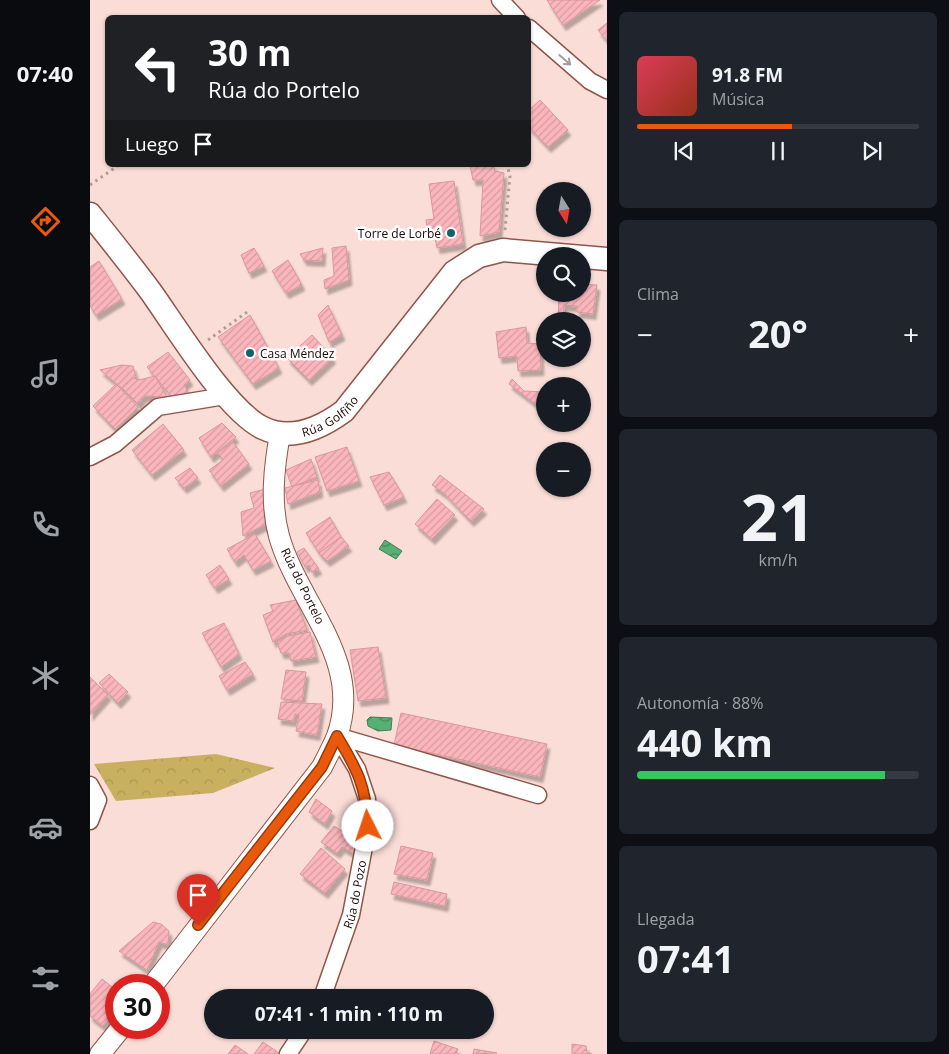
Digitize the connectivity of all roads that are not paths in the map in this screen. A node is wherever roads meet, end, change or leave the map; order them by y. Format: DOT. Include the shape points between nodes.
graph roads {
  1 [pos="500,0"];
  2 [pos="514,15"];
  3 [pos="531,30"];
  4 [pos="606,90"];
  5 [pos="90,214"];
  6 [pos="606,259"];
  7 [pos="226,396"];
  8 [pos="280,434"];
  9 [pos="90,457"];
  10 [pos="337,736"];
  11 [pos="90,785"];
  12 [pos="538,795"];
  13 [pos="90,821"];
  14 [pos="162,974"];
  15 [pos="325,989"];
  16 [pos="112,1039"];
  17 [pos="298,1039"];
  18 [pos="100,1054"];
  19 [pos="288,1054"];
  1 -- 2 [label="street"];
  3 -- 4 [label="street, one-way" via="590,81"];
  5 -- 7 [label="main road, Rúa Golfiño"];
  6 -- 8 [label="main road, Rúa Golfiño" via="503,250 479,256 454,272 344,411 330,422 312,429 298,434"];
  7 -- 8 [label="main road, Rúa Golfiño" via="244,416"];
  7 -- 9 [label="street" via="158,407 115,444"];
  8 -- 10 [label="street, Rúa do Portelo" via="274,467 279,535 342,676 343,711"];
  10 -- 12 [label="street"];
  10 -- 14 [label="street, Rúa do Portelo" via="322,767"];
  10 -- 15 [label="street, Rúa do Pozo" via="357,769 366,799 368,826 351,915"];
  11 -- 13 [label="street" via="98,800"];
  16 -- 18 [label="street"];
  17 -- 19 [label="street"];
}
